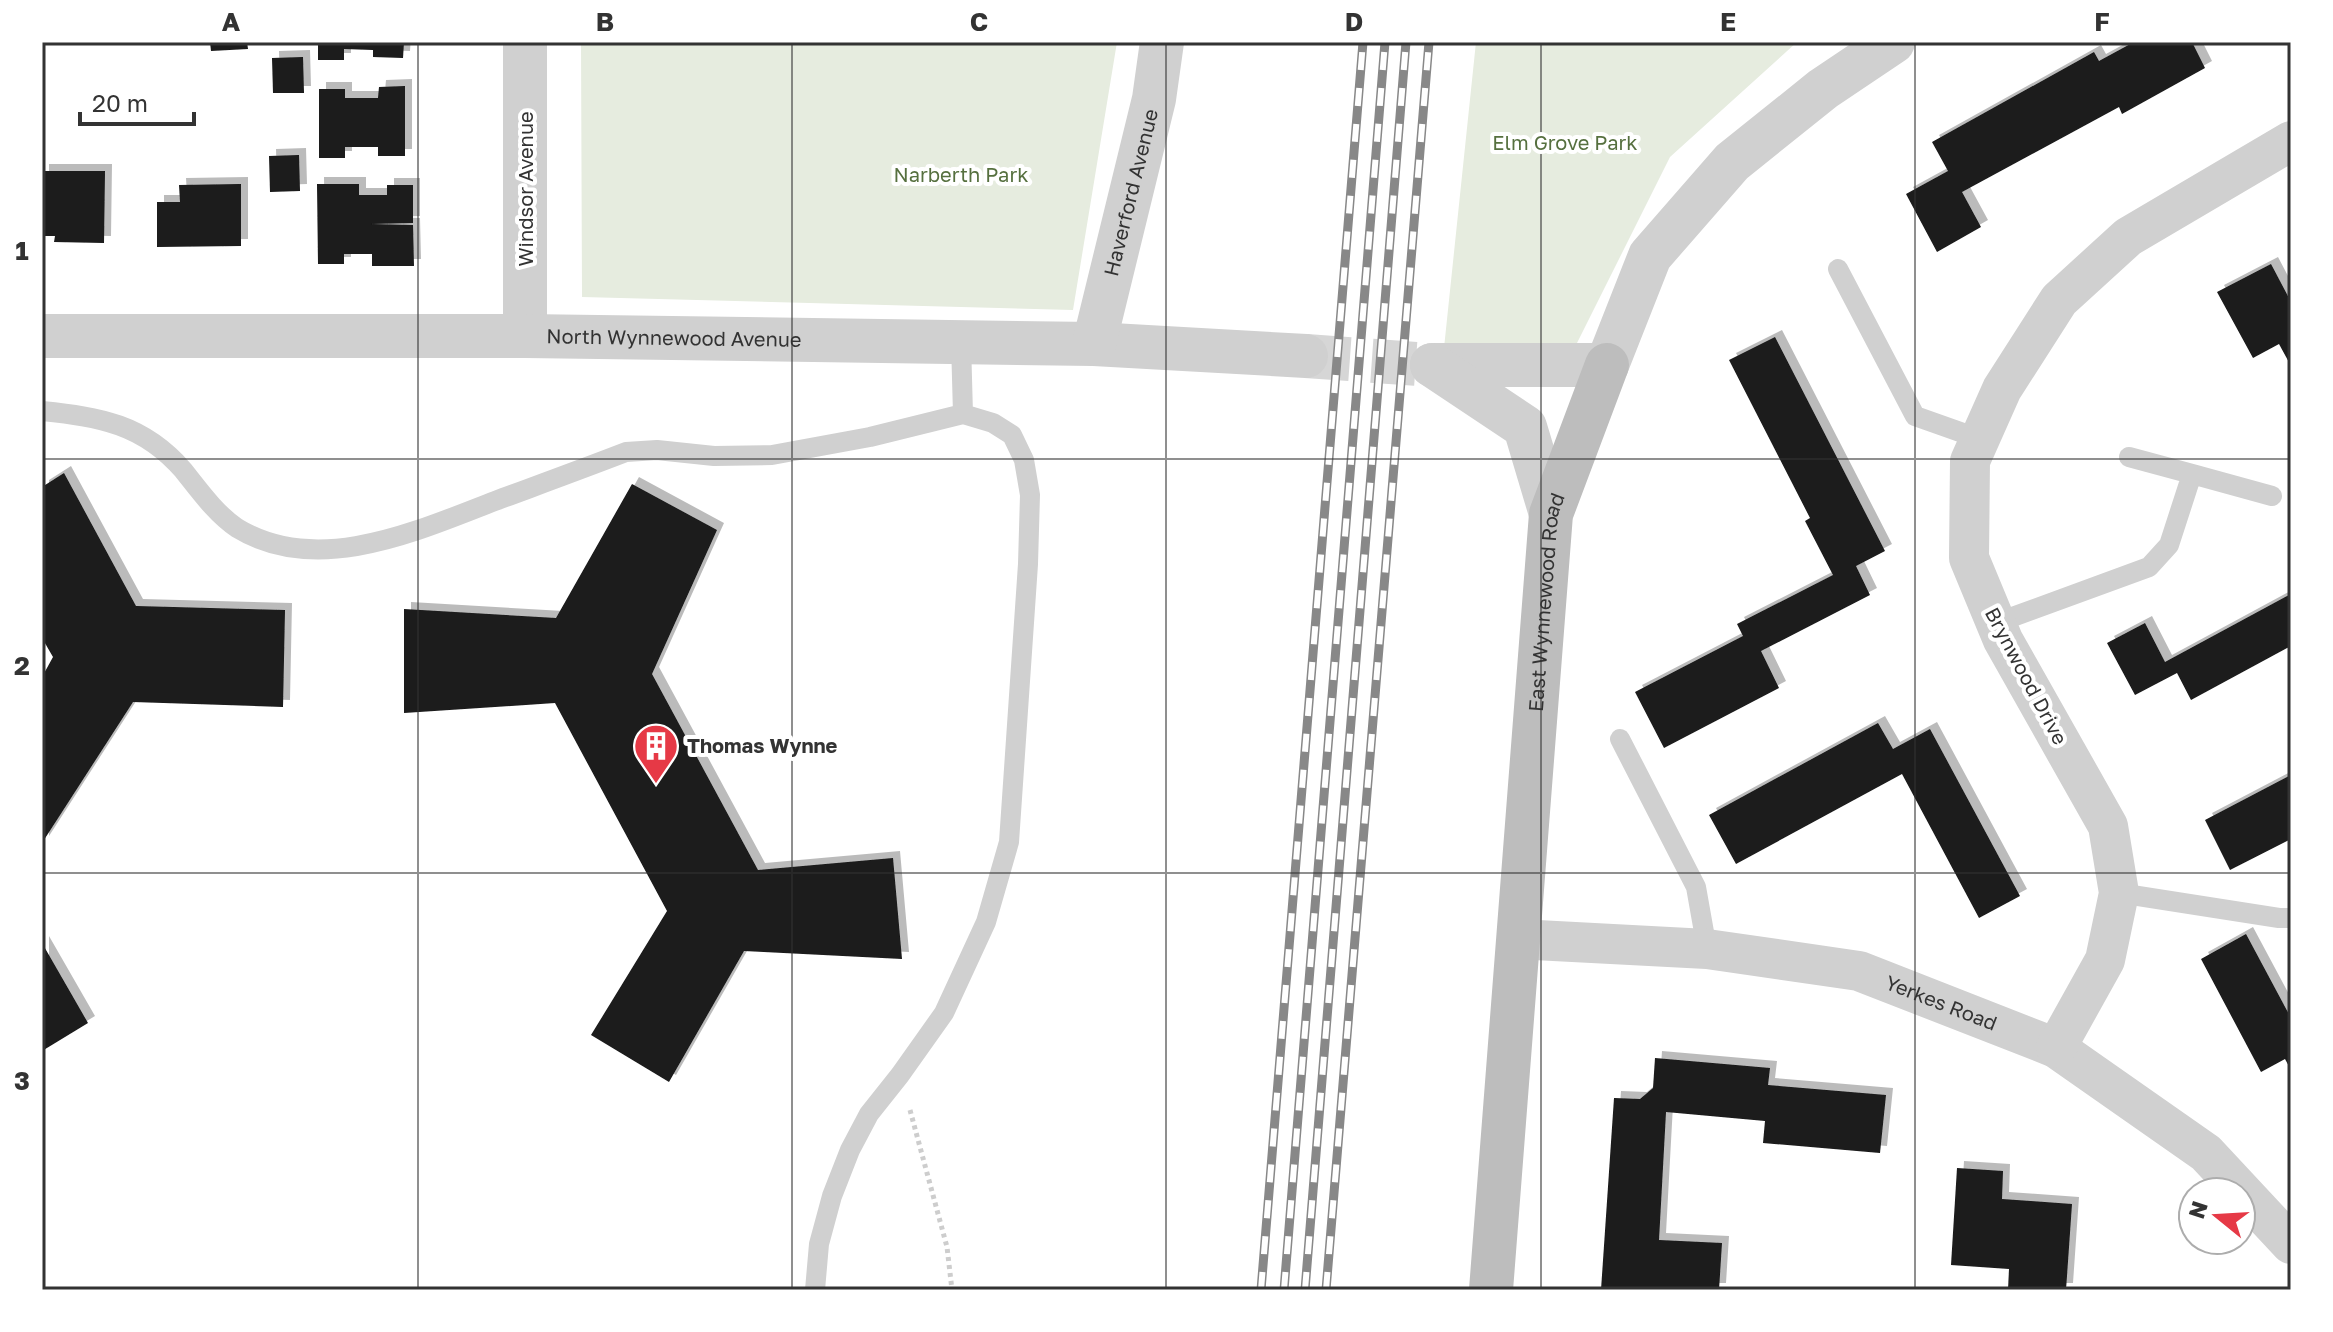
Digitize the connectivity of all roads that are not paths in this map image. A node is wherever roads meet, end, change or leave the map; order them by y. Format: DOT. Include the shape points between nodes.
graph roads {
  1 [pos="525,42"];
  2 [pos="1162,42"];
  3 [pos="1893,42"];
  4 [pos="2291,141"];
  5 [pos="1838,269"];
  6 [pos="42,336"];
  7 [pos="525,336"];
  8 [pos="961,342"];
  9 [pos="1094,344"];
  10 [pos="1306,356"];
  11 [pos="1607,365"];
  12 [pos="42,411"];
  13 [pos="963,414"];
  14 [pos="1980,439"];
  15 [pos="2129,457"];
  16 [pos="2192,474"];
  17 [pos="2272,496"];
  18 [pos="1551,514"];
  19 [pos="1996,623"];
  20 [pos="1620,739"];
  21 [pos="2119,893"];
  22 [pos="2291,918"];
  23 [pos="1517,939"];
  24 [pos="1707,949"];
  25 [pos="2056,1048"];
  26 [pos="2291,1244"];
  27 [pos="815,1290"];
  28 [pos="1491,1290"];
  1 -- 7 [label="street, Windsor Avenue"];
  2 -- 9 [label="street, Haverford Avenue" via="1154,99"];
  3 -- 11 [label="street, East Wynnewood Road" via="1823,89 1732,162 1650,256"];
  4 -- 14 [label="street, Brynwood Drive" via="2128,237 2059,300 2002,389"];
  5 -- 14 [label="lane" via="1915,416"];
  6 -- 7 [label="street, North Wynnewood Avenue"];
  7 -- 8 [label="street, North Wynnewood Avenue"];
  8 -- 9 [label="street, North Wynnewood Avenue"];
  8 -- 13 [label="lane"];
  9 -- 10 [label="street, North Wynnewood Avenue"];
  11 -- 18 [label="main road, East Wynnewood Road"];
  11 -- 18 [label="street" via="1432,365 1525,427"];
  12 -- 13 [label="lane" via="126,426 169,454 237,527 271,542 314,550 402,536 626,452 772,455"];
  13 -- 27 [label="lane" via="1012,435 1024,460 1030,495 1009,842 986,922 944,1013 869,1114 845,1161 819,1244"];
  14 -- 19 [label="street, Brynwood Drive" via="1970,461 1969,558"];
  15 -- 16 [label="lane"];
  16 -- 17 [label="lane"];
  16 -- 19 [label="lane" via="2169,545 2149,567"];
  18 -- 23 [label="main road, East Wynnewood Road"];
  19 -- 21 [label="street, Brynwood Drive" via="2108,826"];
  20 -- 24 [label="lane" via="1696,887"];
  21 -- 22 [label="lane"];
  21 -- 25 [label="street, Brynwood Drive" via="2105,960"];
  23 -- 24 [label="street, Yerkes Road"];
  23 -- 28 [label="main road, East Wynnewood Road"];
  24 -- 25 [label="street, Yerkes Road" via="1859,971"];
  25 -- 26 [label="street, Yerkes Road" via="2206,1153"];
}
